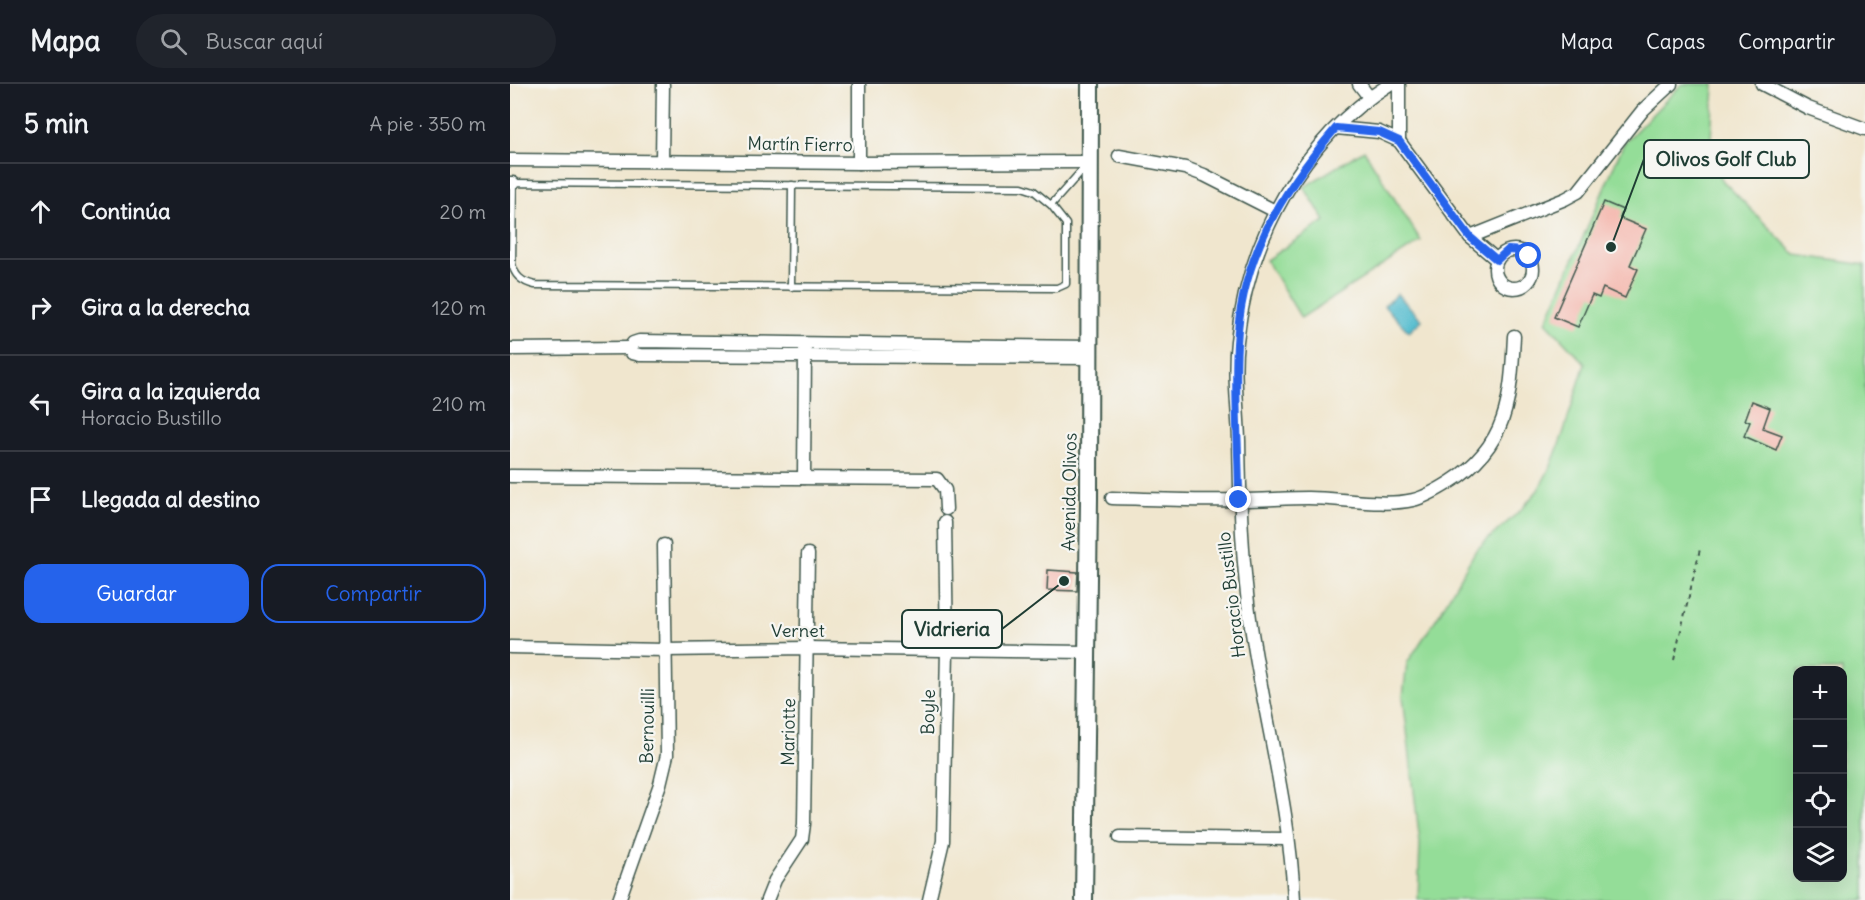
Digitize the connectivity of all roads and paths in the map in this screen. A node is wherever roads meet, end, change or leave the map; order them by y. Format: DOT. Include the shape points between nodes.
graph roads {
  1 [pos="663,84"];
  2 [pos="859,84"];
  3 [pos="1090,84"];
  4 [pos="1359,84"];
  5 [pos="1390,84"];
  6 [pos="1399,84"];
  7 [pos="1671,84"];
  8 [pos="1762,84"];
  9 [pos="1369,97"];
  10 [pos="1336,128"];
  11 [pos="1865,129"];
  12 [pos="1399,141"];
  13 [pos="1119,156"];
  14 [pos="510,160"];
  15 [pos="662,161"];
  16 [pos="1090,162"];
  17 [pos="859,163"];
  18 [pos="512,183"];
  19 [pos="792,185"];
  20 [pos="1051,205"];
  21 [pos="1275,211"];
  22 [pos="1470,237"];
  23 [pos="1497,260"];
  24 [pos="791,287"];
  25 [pos="1514,336"];
  26 [pos="806,343"];
  27 [pos="630,348"];
  28 [pos="510,349"];
  29 [pos="926,351"];
  30 [pos="1090,352"];
  31 [pos="805,356"];
  32 [pos="510,476"];
  33 [pos="804,478"];
  34 [pos="1112,498"];
  35 [pos="1239,500"];
  36 [pos="946,509"];
  37 [pos="945,522"];
  38 [pos="664,545"];
  39 [pos="1700,549"];
  40 [pos="808,554"];
  41 [pos="510,647"];
  42 [pos="807,648"];
  43 [pos="665,650"];
  44 [pos="947,650"];
  45 [pos="1086,652"];
  46 [pos="1674,660"];
  47 [pos="1120,837"];
  48 [pos="1288,839"];
  49 [pos="619,900"];
  50 [pos="768,900"];
  51 [pos="929,900"];
  52 [pos="1084,900"];
  53 [pos="1294,900"];
  1 -- 15 [label="street"];
  2 -- 17 [label="street"];
  3 -- 16 [label="street, Avenida Olivos"];
  4 -- 9 [label="street"];
  5 -- 9 [label="street, Horacio Bustillo"];
  6 -- 12 [label="street"];
  7 -- 22 [label="street" via="1643,110 1578,192"];
  8 -- 11 [label="street" via="1808,108"];
  9 -- 10 [label="street, Horacio Bustillo"];
  10 -- 12 [label="street" via="1379,132"];
  10 -- 21 [label="street, Horacio Bustillo"];
  12 -- 22 [label="street"];
  13 -- 21 [label="street" via="1185,168"];
  14 -- 15 [label="street, Martín Fierro"];
  15 -- 17 [label="street, Martín Fierro"];
  16 -- 17 [label="street, Martín Fierro"];
  16 -- 20 [label="lane"];
  16 -- 30 [label="street, Avenida Olivos"];
  18 -- 19 [label="lane"];
  18 -- 24 [label="lane" via="512,263 524,282"];
  19 -- 20 [label="lane" via="1022,187"];
  19 -- 24 [label="lane"];
  20 -- 24 [label="lane" via="1066,224 1067,276 1062,286"];
  21 -- 35 [label="street, Horacio Bustillo" via="1247,282 1237,342"];
  22 -- 23 [label="street"];
  25 -- 35 [label="street" via="1509,397 1495,437 1470,468 1436,491 1413,500 1393,502"];
  26 -- 27 [label="street" via="639,341"];
  26 -- 29 [label="street"];
  26 -- 31 [label="street"];
  27 -- 28 [label="street"];
  27 -- 31 [label="street" via="640,356"];
  29 -- 30 [label="street"];
  29 -- 31 [label="street"];
  30 -- 45 [label="street, Avenida Olivos"];
  31 -- 33 [label="street"];
  32 -- 33 [label="street"];
  33 -- 36 [label="street" via="937,479 945,490"];
  34 -- 35 [label="street"];
  35 -- 48 [label="street, Horacio Bustillo" via="1251,627"];
  37 -- 44 [label="street, Boyle"];
  38 -- 43 [label="street, Bernouilli"];
  39 -- 46 [label="path"];
  40 -- 42 [label="street, Mariotte"];
  41 -- 43 [label="street, Vernet"];
  42 -- 43 [label="street, Vernet"];
  42 -- 44 [label="street, Vernet"];
  42 -- 50 [label="street, Mariotte" via="802,838 775,880"];
  43 -- 49 [label="street, Bernouilli" via="665,767"];
  44 -- 45 [label="street, Vernet"];
  44 -- 51 [label="street, Boyle" via="943,841"];
  45 -- 52 [label="street, Avenida Olivos"];
  47 -- 48 [label="street"];
  48 -- 53 [label="street, Horacio Bustillo"];
}
